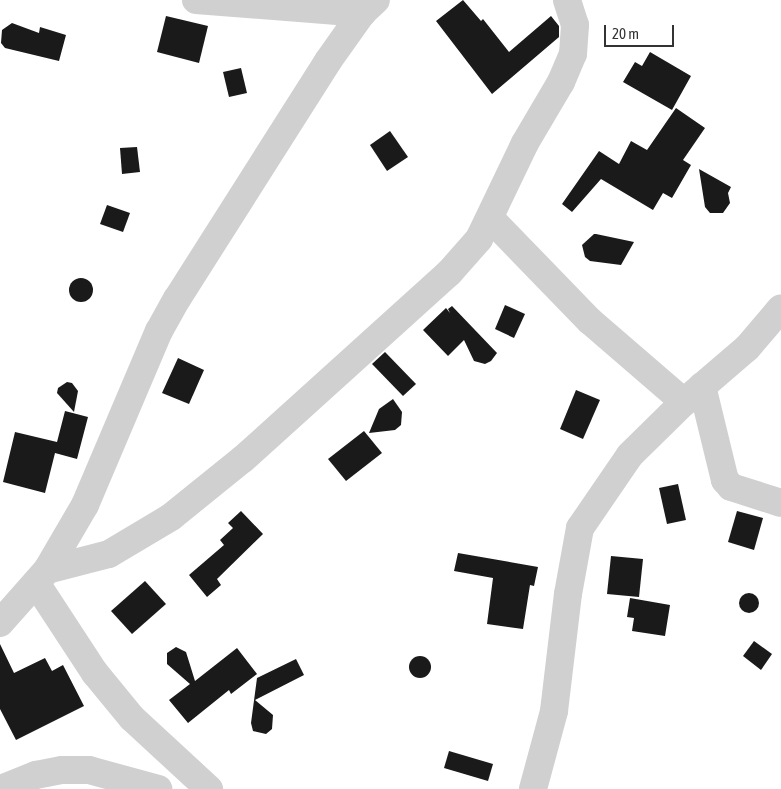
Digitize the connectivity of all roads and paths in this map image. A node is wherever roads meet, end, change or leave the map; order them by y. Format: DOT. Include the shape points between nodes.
graph roads {
  1 [pos="196,0"];
  2 [pos="567,0"];
  3 [pos="369,7"];
  4 [pos="491,219"];
  5 [pos="781,308"];
  6 [pos="693,394"];
  7 [pos="781,503"];
  8 [pos="41,576"];
  9 [pos="0,623"];
  10 [pos="1,789"];
  11 [pos="158,789"];
  12 [pos="209,789"];
  13 [pos="533,789"];
  1 -- 3 [label="street"];
  2 -- 4 [label="street" via="574,25 573,54 562,82 525,143"];
  3 -- 8 [label="street" via="164,323 85,505"];
  4 -- 6 [label="street" via="590,321"];
  4 -- 8 [label="street" via="479,239 449,272 243,459 171,517 109,554"];
  5 -- 6 [label="street" via="747,348"];
  6 -- 7 [label="street" via="725,480 731,487"];
  6 -- 13 [label="street" via="630,456 580,528 568,594 554,711"];
  8 -- 9 [label="street"];
  8 -- 12 [label="street" via="95,673 132,718"];
  10 -- 11 [label="street" via="36,775 62,770 89,770"];
}
